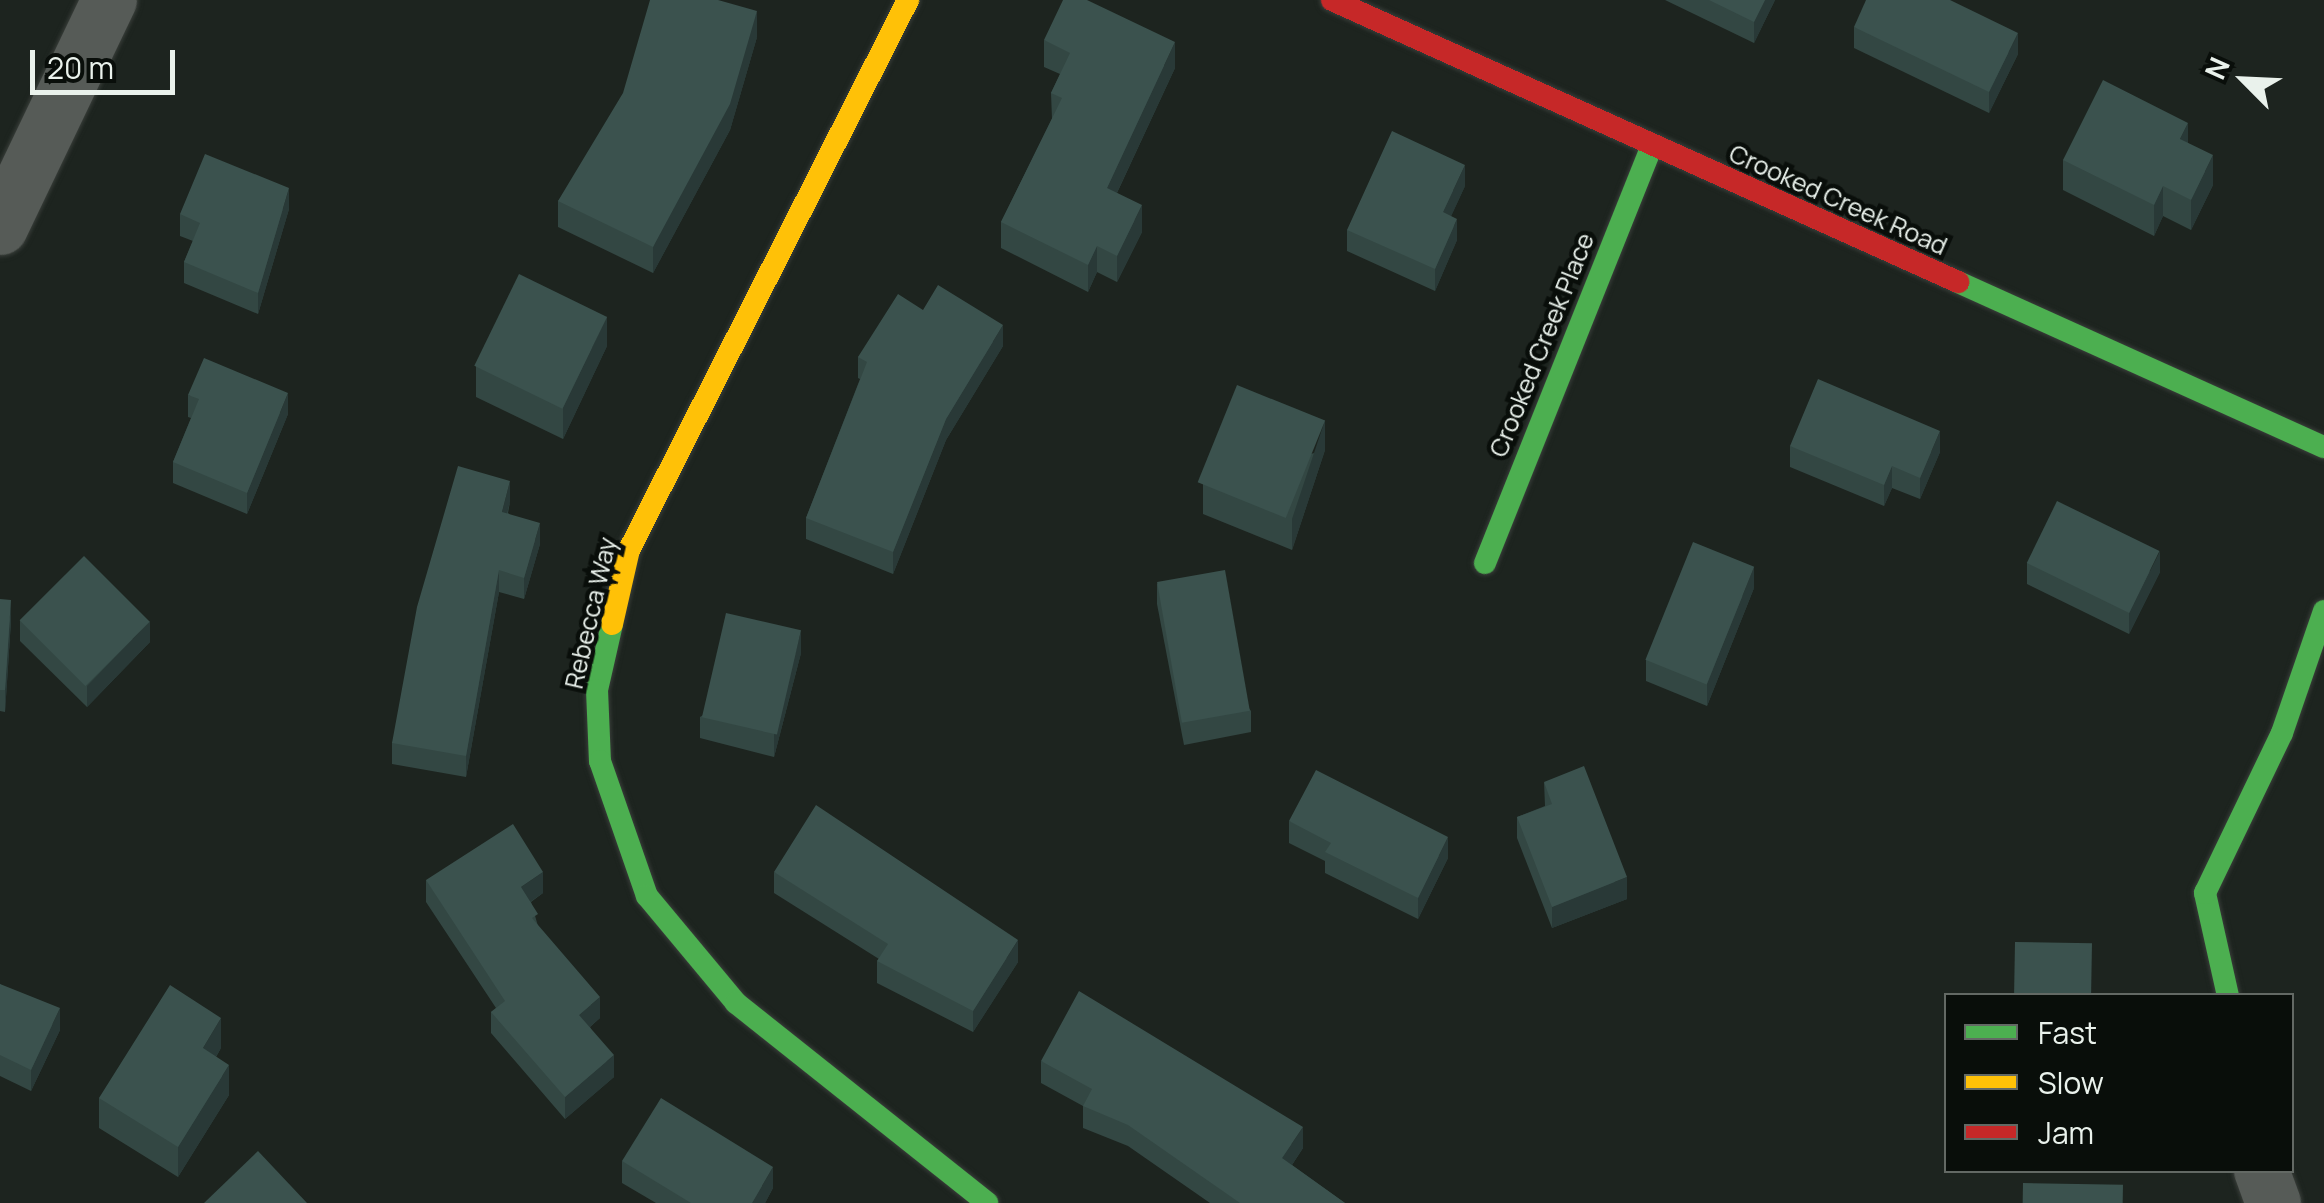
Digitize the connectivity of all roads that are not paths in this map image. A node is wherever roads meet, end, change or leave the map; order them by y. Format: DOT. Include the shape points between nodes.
graph roads {
  1 [pos="109,0"];
  2 [pos="908,0"];
  3 [pos="1332,0"];
  4 [pos="1651,147"];
  5 [pos="0,227"];
  6 [pos="2324,447"];
  7 [pos="1484,563"];
  8 [pos="2324,611"];
  9 [pos="2227,993"];
  10 [pos="2262,1173"];
  11 [pos="986,1203"];
  12 [pos="2272,1203"];
  1 -- 5 [label="street"];
  2 -- 11 [label="street, Rebecca Way" via="629,550 596,690 600,761 647,896 736,1002"];
  3 -- 4 [label="street, Crooked Creek Road"];
  4 -- 6 [label="street, Crooked Creek Road"];
  4 -- 7 [label="street, Crooked Creek Place"];
  8 -- 9 [label="street" via="2282,733 2205,893"];
  10 -- 12 [label="street"];
}
